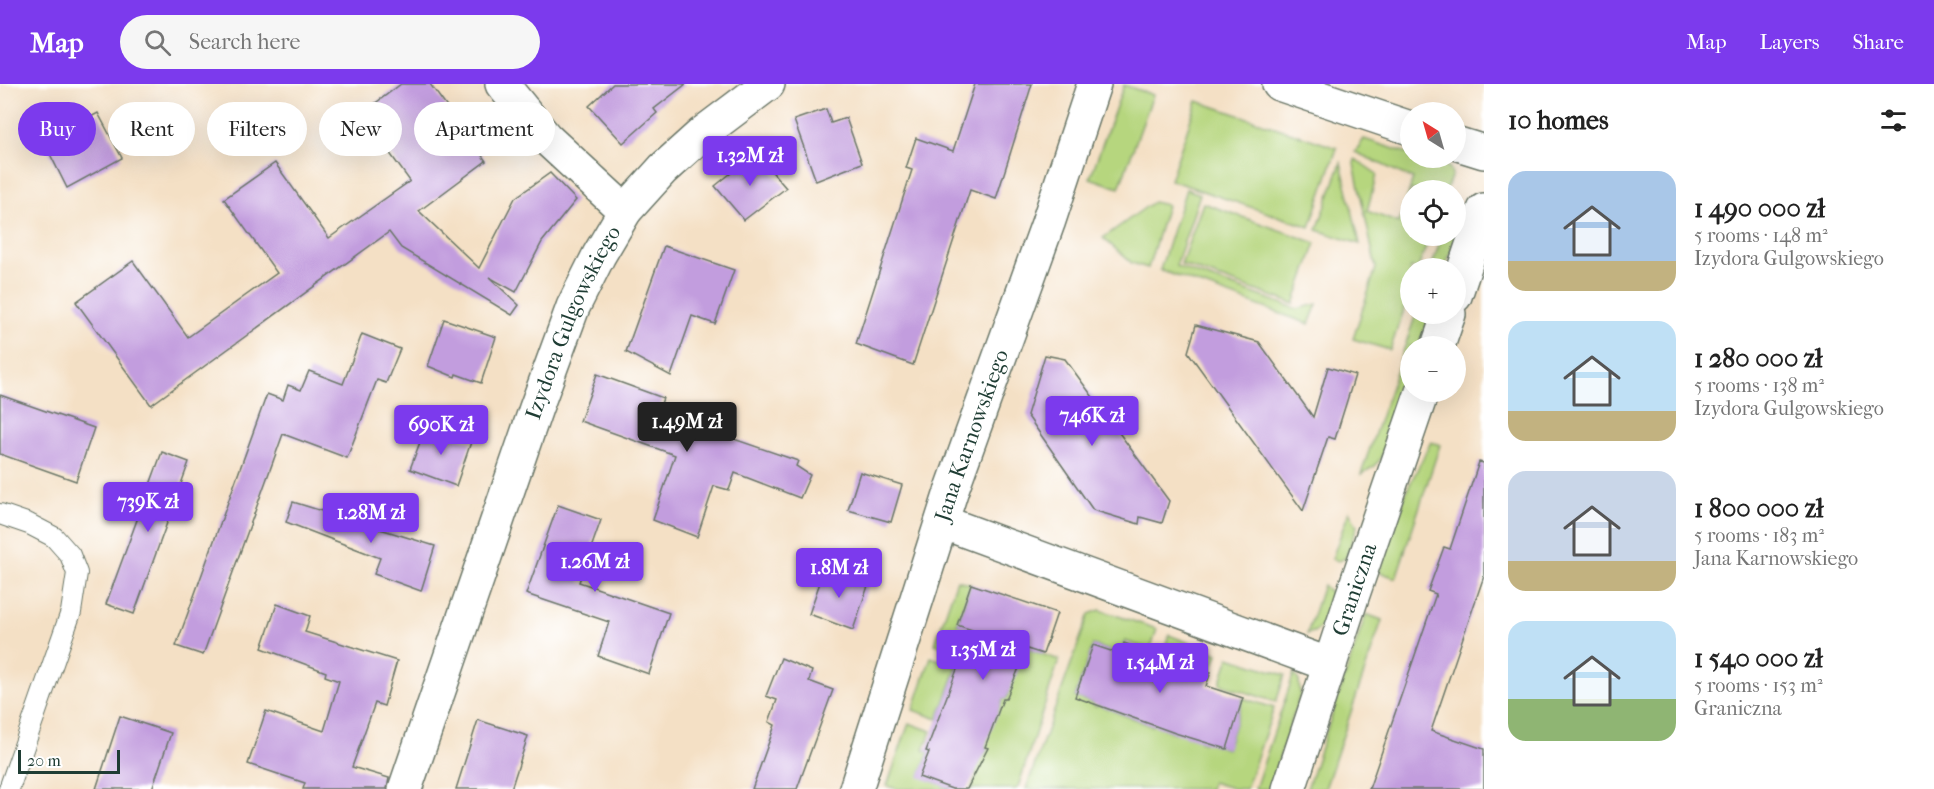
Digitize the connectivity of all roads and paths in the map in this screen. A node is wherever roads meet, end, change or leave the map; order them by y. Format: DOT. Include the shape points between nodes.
graph roads {
  1 [pos="502,84"];
  2 [pos="768,84"];
  3 [pos="1094,84"];
  4 [pos="1279,84"];
  5 [pos="1400,125"];
  6 [pos="1466,146"];
  7 [pos="1484,152"];
  8 [pos="1484,210"];
  9 [pos="626,212"];
  10 [pos="1466,263"];
  11 [pos="1419,402"];
  12 [pos="0,514"];
  13 [pos="942,522"];
  14 [pos="1330,665"];
  15 [pos="9,789"];
  16 [pos="405,789"];
  17 [pos="856,789"];
  18 [pos="1289,789"];
  1 -- 9 [label="street" via="546,138"];
  2 -- 9 [label="street, Izydora Gulgowskiego" via="703,133"];
  3 -- 13 [label="street, Jana Karnowskiego"];
  4 -- 5 [label="street"];
  6 -- 7 [label="street"];
  8 -- 10 [label="street"];
  9 -- 16 [label="street, Izydora Gulgowskiego" via="573,307"];
  11 -- 14 [label="street, Graniczna"];
  12 -- 15 [label="lane" via="54,537 70,555 77,573 71,612"];
  13 -- 14 [label="street"];
  13 -- 17 [label="street, Jana Karnowskiego"];
  14 -- 18 [label="street, Graniczna"];
}
